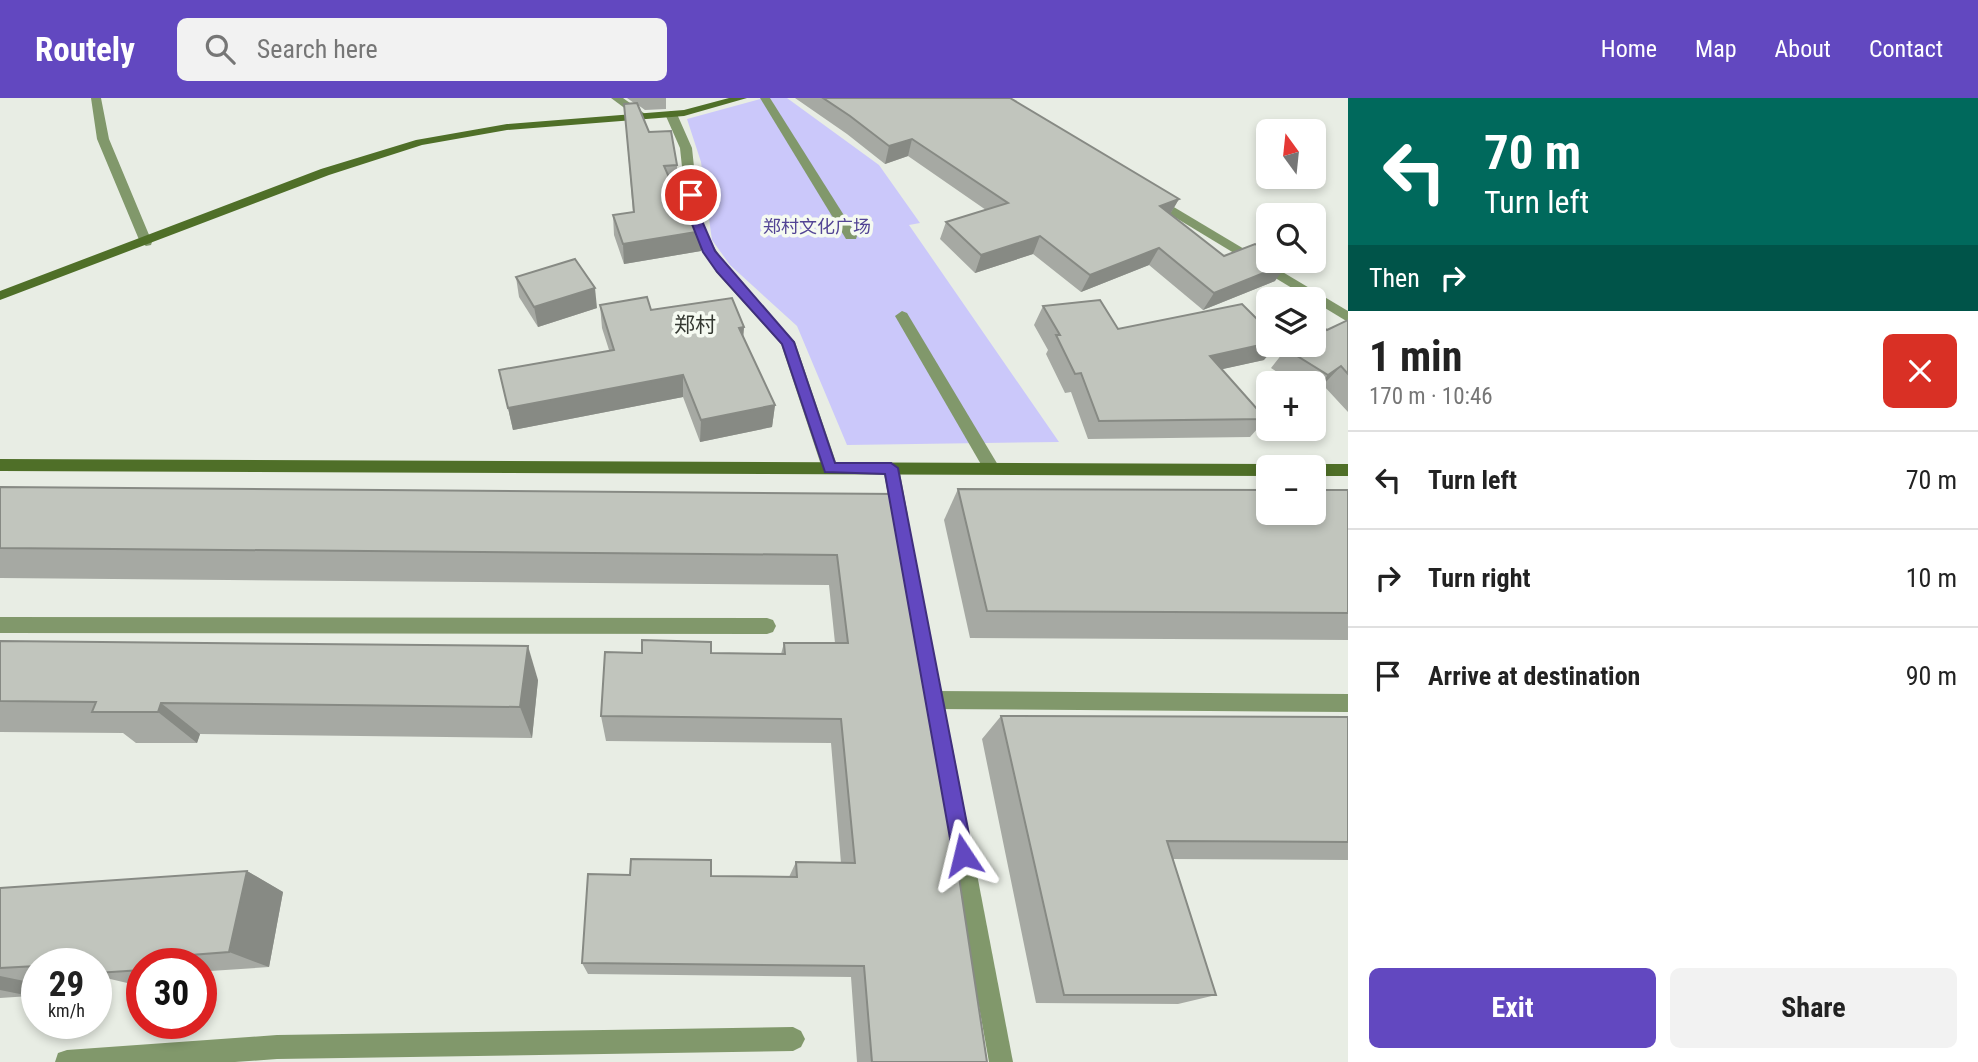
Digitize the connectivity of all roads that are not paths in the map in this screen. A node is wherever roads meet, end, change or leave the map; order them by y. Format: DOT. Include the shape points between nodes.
graph roads {
  1 [pos="96,98"];
  2 [pos="616,98"];
  3 [pos="742,98"];
  4 [pos="765,98"];
  5 [pos="671,114"];
  6 [pos="642,116"];
  7 [pos="1145,194"];
  8 [pos="851,236"];
  9 [pos="146,242"];
  10 [pos="0,296"];
  11 [pos="902,316"];
  12 [pos="1348,317"];
  13 [pos="0,465"];
  14 [pos="830,468"];
  15 [pos="891,468"];
  16 [pos="992,469"];
  17 [pos="1256,470"];
  18 [pos="1326,470"];
  19 [pos="1348,470"];
  20 [pos="904,537"];
  21 [pos="0,625"];
  22 [pos="767,625"];
  23 [pos="1348,703"];
  24 [pos="793,1040"];
  25 [pos="67,1062"];
  26 [pos="1001,1062"];
  1 -- 9 [label="street" via="103,139"];
  2 -- 6 [label="street"];
  3 -- 5 [label="main road"];
  4 -- 8 [label="street"];
  5 -- 6 [label="main road"];
  5 -- 14 [label="street" via="686,148 700,234 721,269 788,342"];
  6 -- 9 [label="main road" via="507,127 430,140 325,172"];
  7 -- 12 [label="street"];
  9 -- 10 [label="main road"];
  11 -- 16 [label="street"];
  13 -- 14 [label="main road"];
  14 -- 15 [label="main road"];
  15 -- 16 [label="main road"];
  15 -- 20 [label="street"];
  16 -- 17 [label="main road"];
  18 -- 19 [label="main road"];
  21 -- 22 [label="street"];
  23 -- 26 [label="street" via="936,707"];
  24 -- 25 [label="street" via="277,1047"];
}
